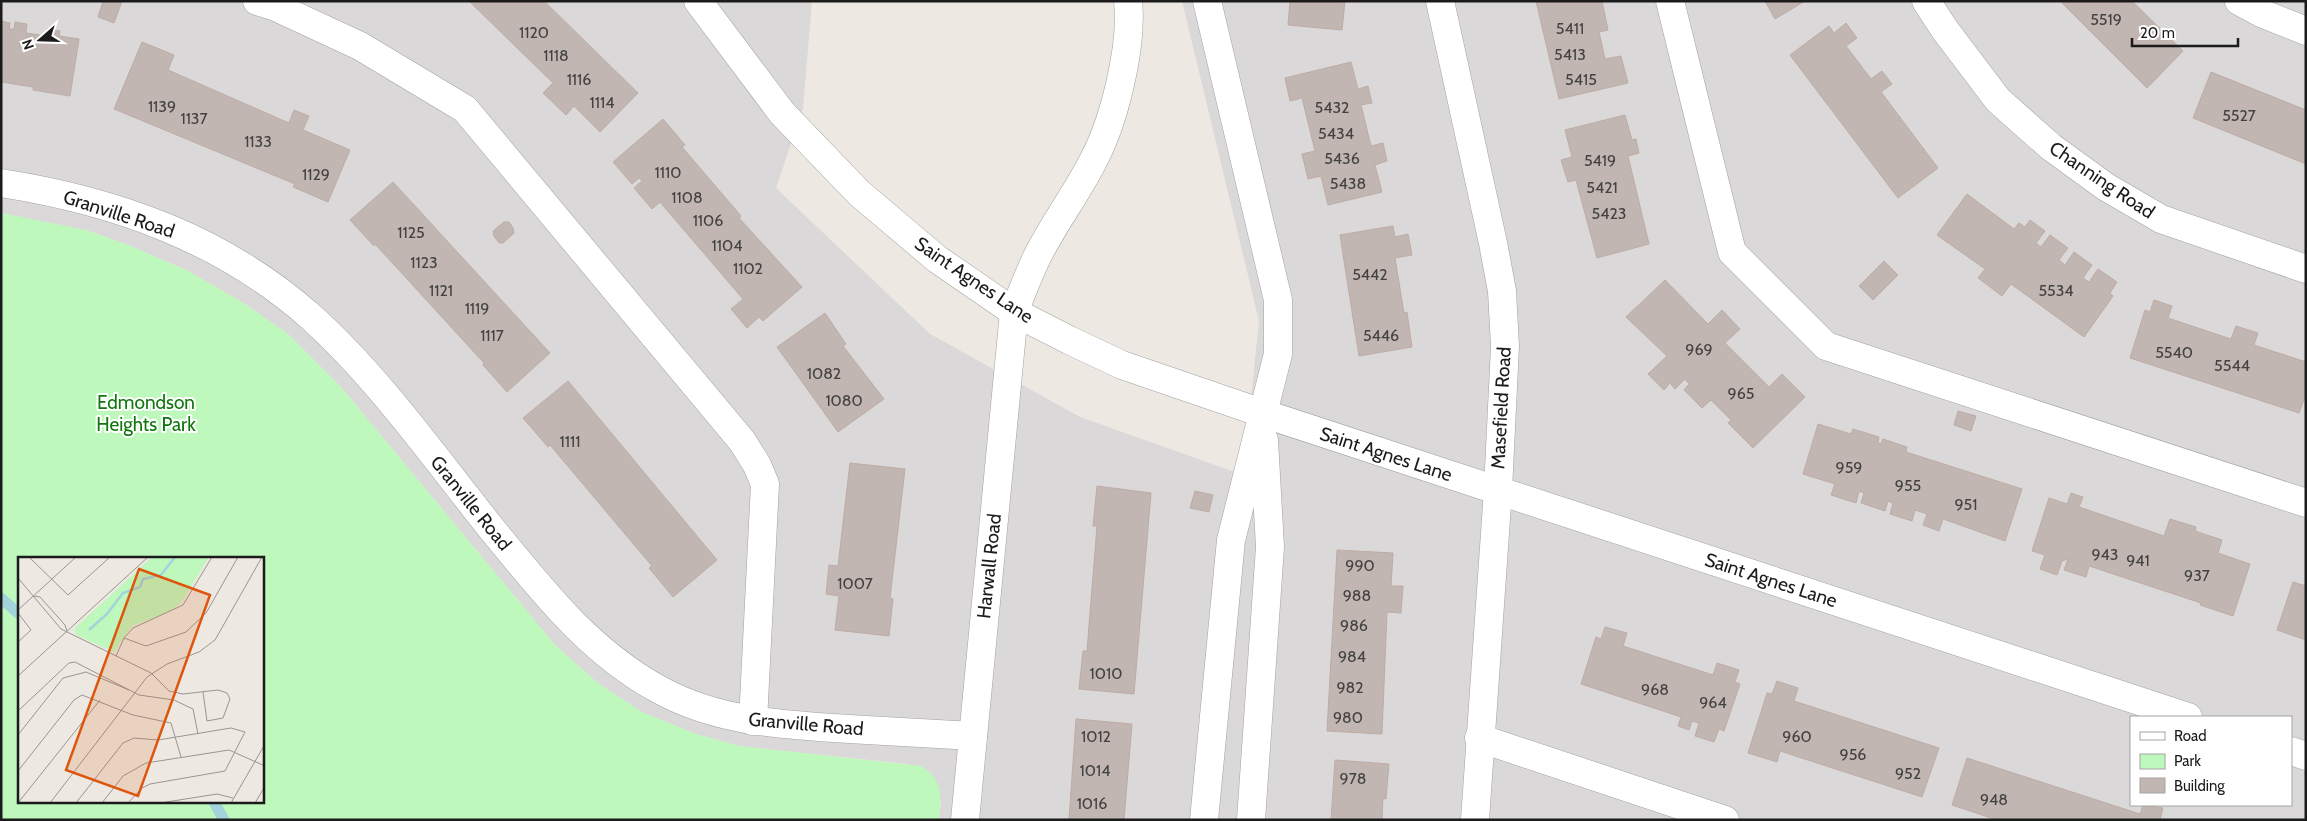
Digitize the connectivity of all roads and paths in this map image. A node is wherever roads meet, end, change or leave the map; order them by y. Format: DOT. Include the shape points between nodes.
graph roads {
  1 [pos="257,1"];
  2 [pos="698,1"];
  3 [pos="1128,1"];
  4 [pos="1207,1"];
  5 [pos="1440,1"];
  6 [pos="1670,1"];
  7 [pos="1926,1"];
  8 [pos="2240,1"];
  9 [pos="2306,31"];
  10 [pos="1,183"];
  11 [pos="2306,269"];
  12 [pos="1014,312"];
  13 [pos="1262,414"];
  14 [pos="1498,490"];
  15 [pos="2306,502"];
  16 [pos="2185,716"];
  17 [pos="753,720"];
  18 [pos="973,736"];
  19 [pos="1479,738"];
  20 [pos="2292,751"];
  21 [pos="2306,756"];
  22 [pos="965,820"];
  23 [pos="1204,820"];
  24 [pos="1251,820"];
  25 [pos="1474,820"];
  26 [pos="1724,820"];
  1 -- 17 [label="street" via="360,46 465,109 758,464 765,484"];
  2 -- 12 [label="street, Saint Agnes Lane" via="782,113 859,193 937,259"];
  3 -- 12 [label="street, Harwall Road" via="1130,17 1123,69 1111,115 1094,161 1037,258"];
  4 -- 13 [label="street" via="1278,300 1278,354"];
  5 -- 14 [label="street, Masefield Road" via="1502,291 1505,346"];
  6 -- 15 [label="street" via="1732,252 1826,346"];
  7 -- 11 [label="street, Channing Road" via="1998,100 2051,147 2106,187 2161,219"];
  8 -- 9 [label="street"];
  10 -- 17 [label="street, Granville Road" via="30,187 151,220 206,244 260,279 310,317 364,371 541,590 617,664 662,691 707,710"];
  12 -- 13 [label="street, Saint Agnes Lane" via="1122,365"];
  12 -- 18 [label="street, Harwall Road"];
  13 -- 14 [label="street, Saint Agnes Lane"];
  13 -- 23 [label="street" via="1231,540"];
  13 -- 24 [label="street" via="1270,547"];
  14 -- 16 [label="street, Saint Agnes Lane"];
  14 -- 19 [label="street, Masefield Road"];
  17 -- 18 [label="street, Granville Road" via="800,726"];
  18 -- 22 [label="street, Harwall Road"];
  19 -- 25 [label="street, Masefield Road"];
  19 -- 26 [label="street"];
  20 -- 21 [label="street"];
}
